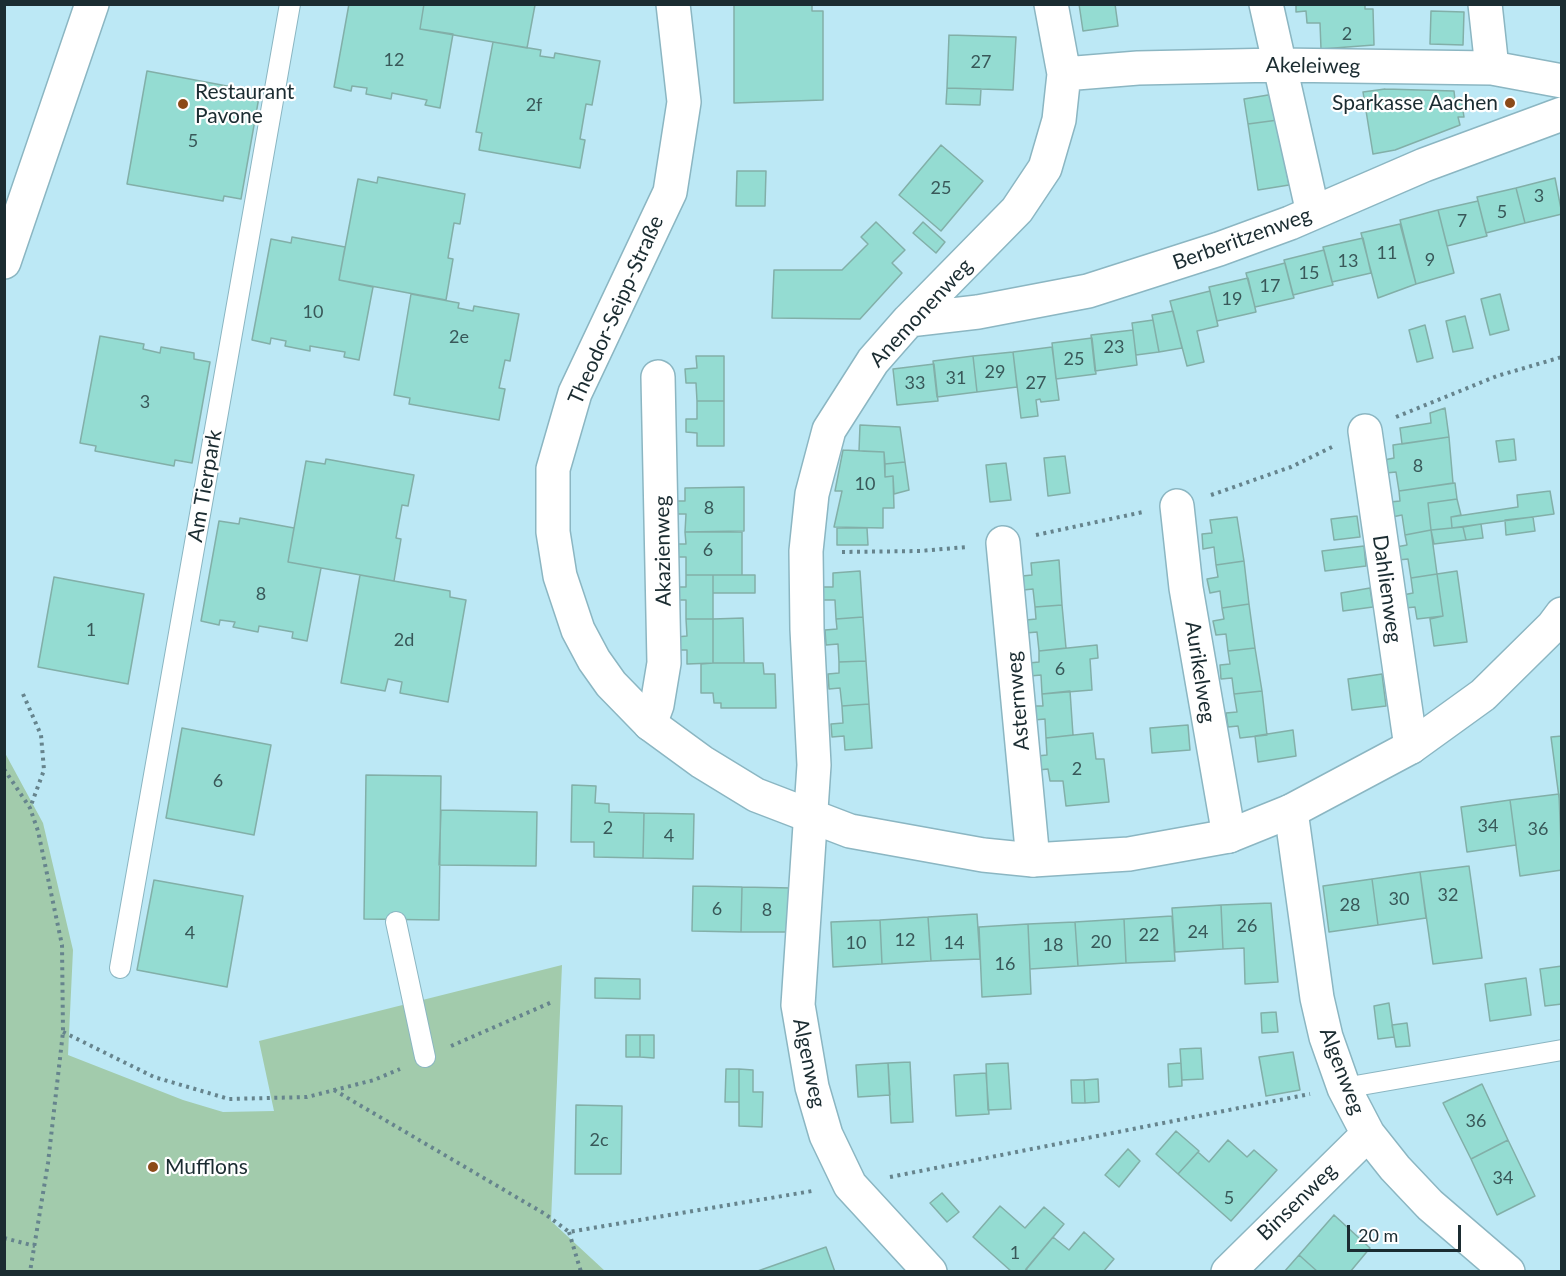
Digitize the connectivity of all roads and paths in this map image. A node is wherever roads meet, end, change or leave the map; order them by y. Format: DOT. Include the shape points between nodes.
graph roads {
  1 [pos="92,4"];
  2 [pos="290,4"];
  3 [pos="673,4"];
  4 [pos="1052,4"];
  5 [pos="1266,4"];
  6 [pos="1485,4"];
  7 [pos="1278,65"];
  8 [pos="1492,68"];
  9 [pos="1064,74"];
  10 [pos="1562,81"];
  11 [pos="1562,114"];
  12 [pos="1313,213"];
  13 [pos="4,262"];
  14 [pos="909,320"];
  15 [pos="658,377"];
  16 [pos="1365,430"];
  17 [pos="1177,506"];
  18 [pos="1003,543"];
  19 [pos="1562,614"];
  20 [pos="23,694"];
  21 [pos="650,724"];
  22 [pos="1411,747"];
  23 [pos="4,769"];
  24 [pos="30,808"];
  25 [pos="1291,811"];
  26 [pos="812,817"];
  27 [pos="1229,836"];
  28 [pos="1033,860"];
  29 [pos="396,922"];
  30 [pos="120,968"];
  31 [pos="552,1002"];
  32 [pos="63,1032"];
  33 [pos="1562,1050"];
  34 [pos="425,1057"];
  35 [pos="1344,1088"];
  36 [pos="334,1090"];
  37 [pos="1368,1134"];
  38 [pos="850,1185"];
  39 [pos="569,1232"];
  40 [pos="4,1238"];
  41 [pos="34,1246"];
  42 [pos="30,1272"];
  43 [pos="581,1272"];
  44 [pos="930,1272"];
  45 [pos="1228,1272"];
  46 [pos="1508,1272"];
  1 -- 13 [label="street"];
  2 -- 30 [label="lane, Am Tierpark"];
  3 -- 21 [label="street, Theodor-Seipp-Straße" via="684,102 670,192 575,393 553,469 553,532 560,576 578,630 611,684"];
  4 -- 9 [label="street, Anemonenweg"];
  5 -- 7 [label="street"];
  6 -- 8 [label="street"];
  7 -- 8 [label="street, Akeleiweg"];
  7 -- 9 [label="street, Akeleiweg"];
  7 -- 12 [label="street"];
  8 -- 10 [label="street, Akeleiweg"];
  9 -- 14 [label="street, Anemonenweg" via="1059,120 1045,168 1017,210"];
  11 -- 12 [label="street, Berberitzenweg" via="1434,161"];
  12 -- 14 [label="street, Berberitzenweg" via="1219,249 1088,291 978,312"];
  14 -- 26 [label="street, Anemonenweg" via="873,361 829,430 812,494 806,562 814,765"];
  15 -- 21 [label="street, Akazienweg" via="664,652 662,683"];
  16 -- 22 [label="street, Dahlienweg"];
  17 -- 27 [label="street, Aurikelweg" via="1186,588"];
  18 -- 28 [label="street, Asternweg"];
  19 -- 22 [label="street, Theodor-Seipp-Straße" via="1483,695"];
  20 -- 24 [label="path" via="41,735 44,770"];
  21 -- 26 [label="street, Theodor-Seipp-Straße" via="756,795"];
  22 -- 25 [label="street, Theodor-Seipp-Straße"];
  23 -- 24 [label="path"];
  24 -- 32 [label="path" via="62,945"];
  25 -- 27 [label="street, Theodor-Seipp-Straße"];
  25 -- 35 [label="street, Algenweg" via="1317,998"];
  26 -- 28 [label="street, Theodor-Seipp-Straße" via="850,831"];
  26 -- 38 [label="street, Algenweg" via="798,1005 812,1087 826,1135"];
  27 -- 28 [label="street, Theodor-Seipp-Straße" via="1129,854"];
  29 -- 34 [label="lane"];
  31 -- 34 [label="path"];
  32 -- 36 [label="path" via="153,1077 229,1099 307,1097"];
  32 -- 41 [label="path"];
  33 -- 35 [label="lane"];
  34 -- 36 [label="path" via="374,1080"];
  35 -- 37 [label="street, Algenweg"];
  35 -- 38 [label="path"];
  36 -- 39 [label="path"];
  37 -- 45 [label="street, Binsenweg"];
  37 -- 46 [label="street, Algenweg" via="1430,1205"];
  38 -- 39 [label="path"];
  38 -- 44 [label="street, Algenweg"];
  39 -- 43 [label="path"];
  40 -- 41 [label="path"];
  41 -- 42 [label="path"];
}
